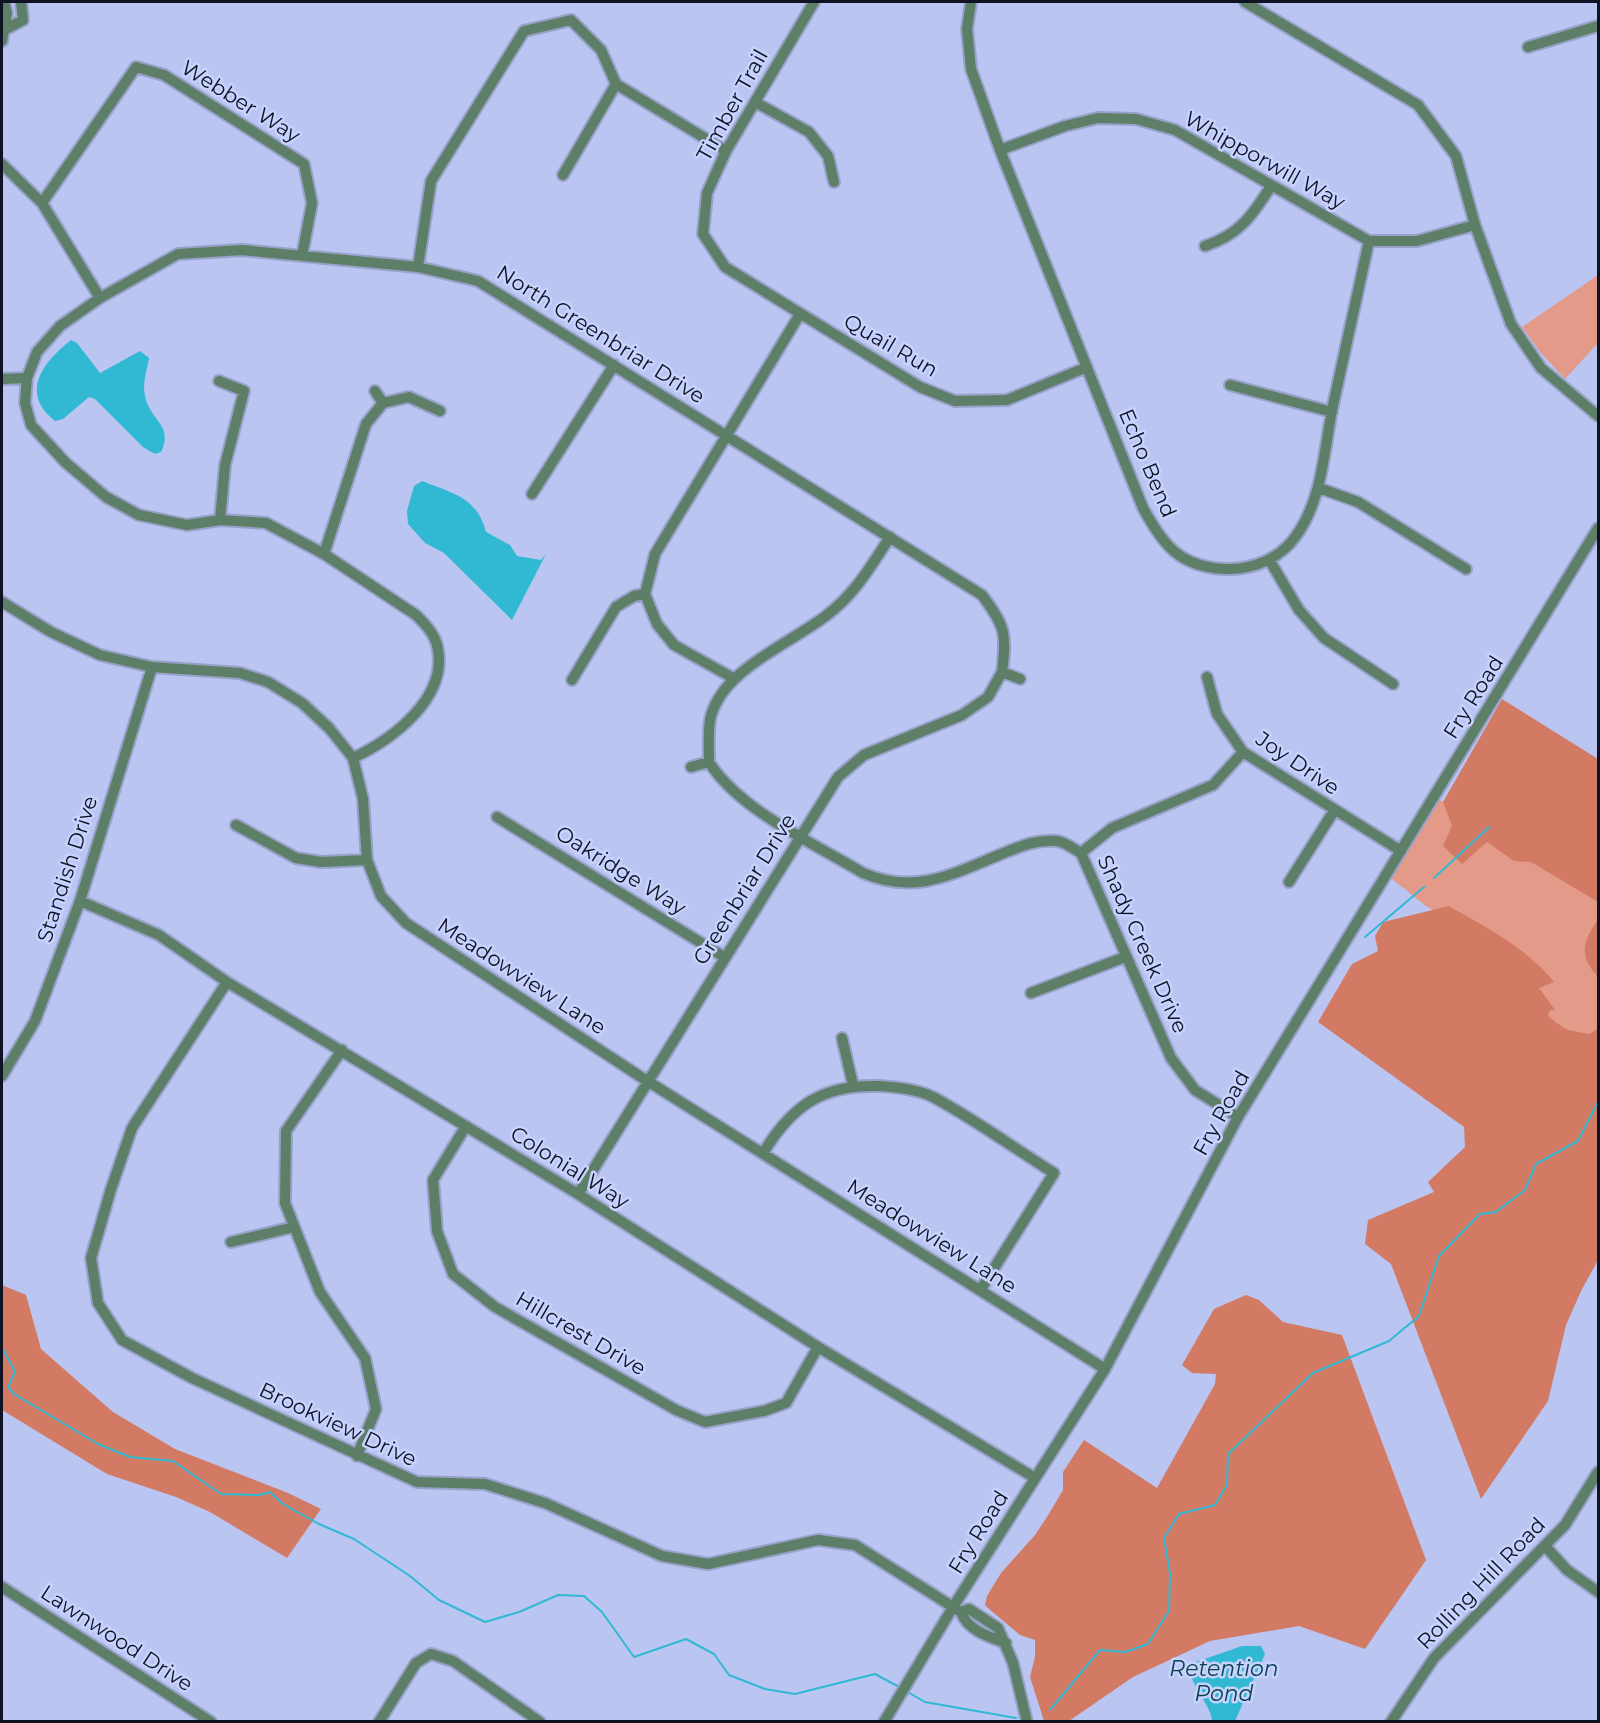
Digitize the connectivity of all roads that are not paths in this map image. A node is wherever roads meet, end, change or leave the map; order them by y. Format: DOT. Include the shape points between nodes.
graph roads {
  1 [pos="4,2"];
  2 [pos="21,2"];
  3 [pos="814,2"];
  4 [pos="971,2"];
  5 [pos="1245,2"];
  6 [pos="1599,26"];
  7 [pos="6,29"];
  8 [pos="2,41"];
  9 [pos="1528,47"];
  10 [pos="616,84"];
  11 [pos="755,102"];
  12 [pos="1000,150"];
  13 [pos="726,151"];
  14 [pos="2,164"];
  15 [pos="563,175"];
  16 [pos="834,182"];
  17 [pos="1271,186"];
  18 [pos="42,203"];
  19 [pos="1475,225"];
  20 [pos="703,234"];
  21 [pos="1369,241"];
  22 [pos="1205,246"];
  23 [pos="302,256"];
  24 [pos="418,267"];
  25 [pos="100,297"];
  26 [pos="800,314"];
  27 [pos="614,365"];
  28 [pos="1087,367"];
  29 [pos="27,378"];
  30 [pos="2,379"];
  31 [pos="219,381"];
  32 [pos="1230,385"];
  33 [pos="375,391"];
  34 [pos="383,403"];
  35 [pos="440,411"];
  36 [pos="1332,412"];
  37 [pos="1598,415"];
  38 [pos="728,435"];
  39 [pos="1319,488"];
  40 [pos="532,494"];
  41 [pos="220,520"];
  42 [pos="1599,528"];
  43 [pos="890,537"];
  44 [pos="324,554"];
  45 [pos="1270,561"];
  46 [pos="1466,568"];
  47 [pos="645,594"];
  48 [pos="2,602"];
  49 [pos="152,667"];
  50 [pos="1002,672"];
  51 [pos="1207,677"];
  52 [pos="733,678"];
  53 [pos="1020,679"];
  54 [pos="572,680"];
  55 [pos="1393,684"];
  56 [pos="1243,752"];
  57 [pos="352,758"];
  58 [pos="709,762"];
  59 [pos="691,767"];
  60 [pos="1334,811"];
  61 [pos="497,817"];
  62 [pos="236,825"];
  63 [pos="800,836"];
  64 [pos="1401,851"];
  65 [pos="1081,853"];
  66 [pos="367,860"];
  67 [pos="1289,882"];
  68 [pos="80,901"];
  69 [pos="724,957"];
  70 [pos="1125,957"];
  71 [pos="227,982"];
  72 [pos="1031,993"];
  73 [pos="842,1038"];
  74 [pos="342,1050"];
  75 [pos="2,1076"];
  76 [pos="647,1081"];
  77 [pos="853,1085"];
  78 [pos="1238,1117"];
  79 [pos="466,1126"];
  80 [pos="763,1153"];
  81 [pos="578,1194"];
  82 [pos="294,1227"];
  83 [pos="231,1242"];
  84 [pos="981,1289"];
  85 [pos="818,1347"];
  86 [pos="1105,1369"];
  87 [pos="357,1456"];
  88 [pos="1599,1472"];
  89 [pos="1035,1478"];
  90 [pos="1545,1546"];
  91 [pos="2,1587"];
  92 [pos="1599,1592"];
  93 [pos="957,1610"];
  94 [pos="211,1722"];
  95 [pos="379,1722"];
  96 [pos="540,1722"];
  97 [pos="884,1722"];
  98 [pos="1027,1722"];
  99 [pos="1390,1722"];
  1 -- 7 [label="street" via="8,14"];
  2 -- 7 [label="street" via="23,20"];
  3 -- 11 [label="street, Timber Trail"];
  4 -- 12 [label="street, Echo Bend" via="967,29 971,69"];
  5 -- 19 [label="street" via="1418,105 1456,156"];
  6 -- 9 [label="street"];
  7 -- 8 [label="street"];
  10 -- 13 [label="street"];
  10 -- 15 [label="street"];
  10 -- 24 [label="street" via="601,50 571,20 524,31 431,181"];
  11 -- 13 [label="street, Timber Trail"];
  11 -- 16 [label="street" via="809,132 828,156"];
  12 -- 17 [label="street, Whipporwill Way" via="1098,118 1136,119 1175,130"];
  12 -- 28 [label="street, Echo Bend"];
  13 -- 20 [label="street, Timber Trail" via="707,194"];
  14 -- 18 [label="street"];
  17 -- 21 [label="street, Whipporwill Way"];
  17 -- 22 [label="street" via="1253,214 1227,239"];
  18 -- 23 [label="street, Webber Way" via="136,67 164,75 304,164 312,203"];
  18 -- 25 [label="street"];
  19 -- 21 [label="street, Whipporwill Way" via="1417,241"];
  19 -- 37 [label="street" via="1511,324 1542,368"];
  20 -- 26 [label="street, Quail Run" via="725,267"];
  21 -- 36 [label="street"];
  23 -- 24 [label="street, North Greenbriar Drive"];
  23 -- 25 [label="street, North Greenbriar Drive" via="242,250 178,254"];
  24 -- 27 [label="street, North Greenbriar Drive" via="478,281"];
  25 -- 29 [label="street, North Greenbriar Drive" via="60,326 37,352"];
  26 -- 28 [label="street, Quail Run" via="920,387 955,401 1006,400"];
  26 -- 38 [label="street"];
  27 -- 38 [label="street, North Greenbriar Drive"];
  27 -- 40 [label="street"];
  28 -- 45 [label="street, Echo Bend" via="1158,536 1176,555 1206,568 1234,569"];
  29 -- 30 [label="street"];
  29 -- 41 [label="street" via="25,403 31,425 65,462 106,497 139,515 187,525"];
  31 -- 41 [label="street" via="244,391 225,465"];
  32 -- 36 [label="street"];
  33 -- 34 [label="street"];
  34 -- 35 [label="street" via="409,398"];
  34 -- 44 [label="street" via="366,424"];
  36 -- 39 [label="street"];
  38 -- 43 [label="street, North Greenbriar Drive"];
  38 -- 47 [label="street" via="655,554"];
  39 -- 45 [label="street" via="1296,536"];
  39 -- 46 [label="street" via="1358,502"];
  41 -- 44 [label="street" via="266,524"];
  42 -- 64 [label="street, Fry Road"];
  43 -- 50 [label="street, North Greenbriar Drive" via="982,595 1001,620 1006,644"];
  43 -- 52 [label="street" via="858,587 835,608"];
  44 -- 57 [label="street" via="416,615 437,644 438,673 422,706 392,735"];
  45 -- 55 [label="street" via="1299,610 1324,638"];
  47 -- 52 [label="street" via="657,624 674,645"];
  47 -- 54 [label="street" via="616,607"];
  48 -- 49 [label="street, Meadowview Lane" via="51,632 100,655"];
  49 -- 57 [label="street, Meadowview Lane" via="240,673 268,682 302,703 329,728"];
  49 -- 68 [label="street, Standish Drive"];
  50 -- 53 [label="street"];
  50 -- 63 [label="street, Greenbriar Drive" via="988,697 962,715 864,755 838,777"];
  51 -- 56 [label="street, Joy Drive" via="1217,714"];
  52 -- 58 [label="street" via="719,697 711,719"];
  56 -- 60 [label="street, Joy Drive"];
  56 -- 65 [label="street" via="1213,785 1112,828"];
  57 -- 66 [label="street, Meadowview Lane" via="365,811"];
  58 -- 59 [label="street"];
  58 -- 63 [label="street, Shady Creek Drive" via="742,799"];
  60 -- 64 [label="street, Joy Drive"];
  60 -- 67 [label="street"];
  61 -- 69 [label="street, Oakridge Way"];
  62 -- 66 [label="street" via="296,858 321,862"];
  63 -- 65 [label="street, Shady Creek Drive" via="863,873 907,884 935,881 1033,841 1059,841"];
  63 -- 69 [label="street, Greenbriar Drive"];
  64 -- 78 [label="street, Fry Road"];
  65 -- 70 [label="street, Shady Creek Drive"];
  66 -- 76 [label="street, Meadowview Lane" via="381,896 406,923"];
  68 -- 71 [label="street, Colonial Way" via="159,935"];
  68 -- 75 [label="street, Standish Drive" via="35,1021"];
  69 -- 76 [label="street, Greenbriar Drive"];
  70 -- 72 [label="street"];
  70 -- 78 [label="street, Shady Creek Drive" via="1171,1058 1194,1090"];
  71 -- 74 [label="street, Colonial Way"];
  71 -- 87 [label="street, Brookview Drive" via="132,1128 91,1258 98,1303 122,1340 192,1378"];
  73 -- 77 [label="street"];
  74 -- 79 [label="street, Colonial Way"];
  74 -- 82 [label="street" via="286,1131 285,1203"];
  76 -- 80 [label="street, Meadowview Lane"];
  76 -- 81 [label="street, Greenbriar Drive"];
  77 -- 80 [label="street" via="801,1107 780,1126"];
  77 -- 84 [label="street" via="898,1087 931,1096 1054,1173"];
  78 -- 86 [label="street, Fry Road"];
  79 -- 81 [label="street, Colonial Way"];
  79 -- 85 [label="street, Hillcrest Drive" via="433,1180 438,1231 453,1274 495,1307 676,1410 705,1422 764,1412 786,1403"];
  80 -- 84 [label="street, Meadowview Lane"];
  81 -- 85 [label="street, Colonial Way"];
  82 -- 83 [label="street"];
  82 -- 87 [label="street" via="320,1292 365,1359 376,1409"];
  84 -- 86 [label="street, Meadowview Lane"];
  85 -- 89 [label="street, Colonial Way"];
  86 -- 89 [label="street, Fry Road"];
  87 -- 93 [label="street, Brookview Drive" via="417,1482 485,1484 545,1503 662,1556 708,1564 818,1540 855,1545"];
  88 -- 90 [label="street, Rolling Hill Road" via="1565,1525"];
  89 -- 93 [label="street, Fry Road"];
  90 -- 92 [label="street" via="1568,1570"];
  90 -- 99 [label="street, Rolling Hill Road" via="1434,1658"];
  91 -- 94 [label="street, Lawnwood Drive"];
  93 -- 97 [label="street, Fry Road"];
  93 -- 98 [label="street, Brookview Drive" via="964,1622 1006,1643"];
  95 -- 96 [label="street" via="421,1657 431,1654 442,1656 500,1692"];
}
